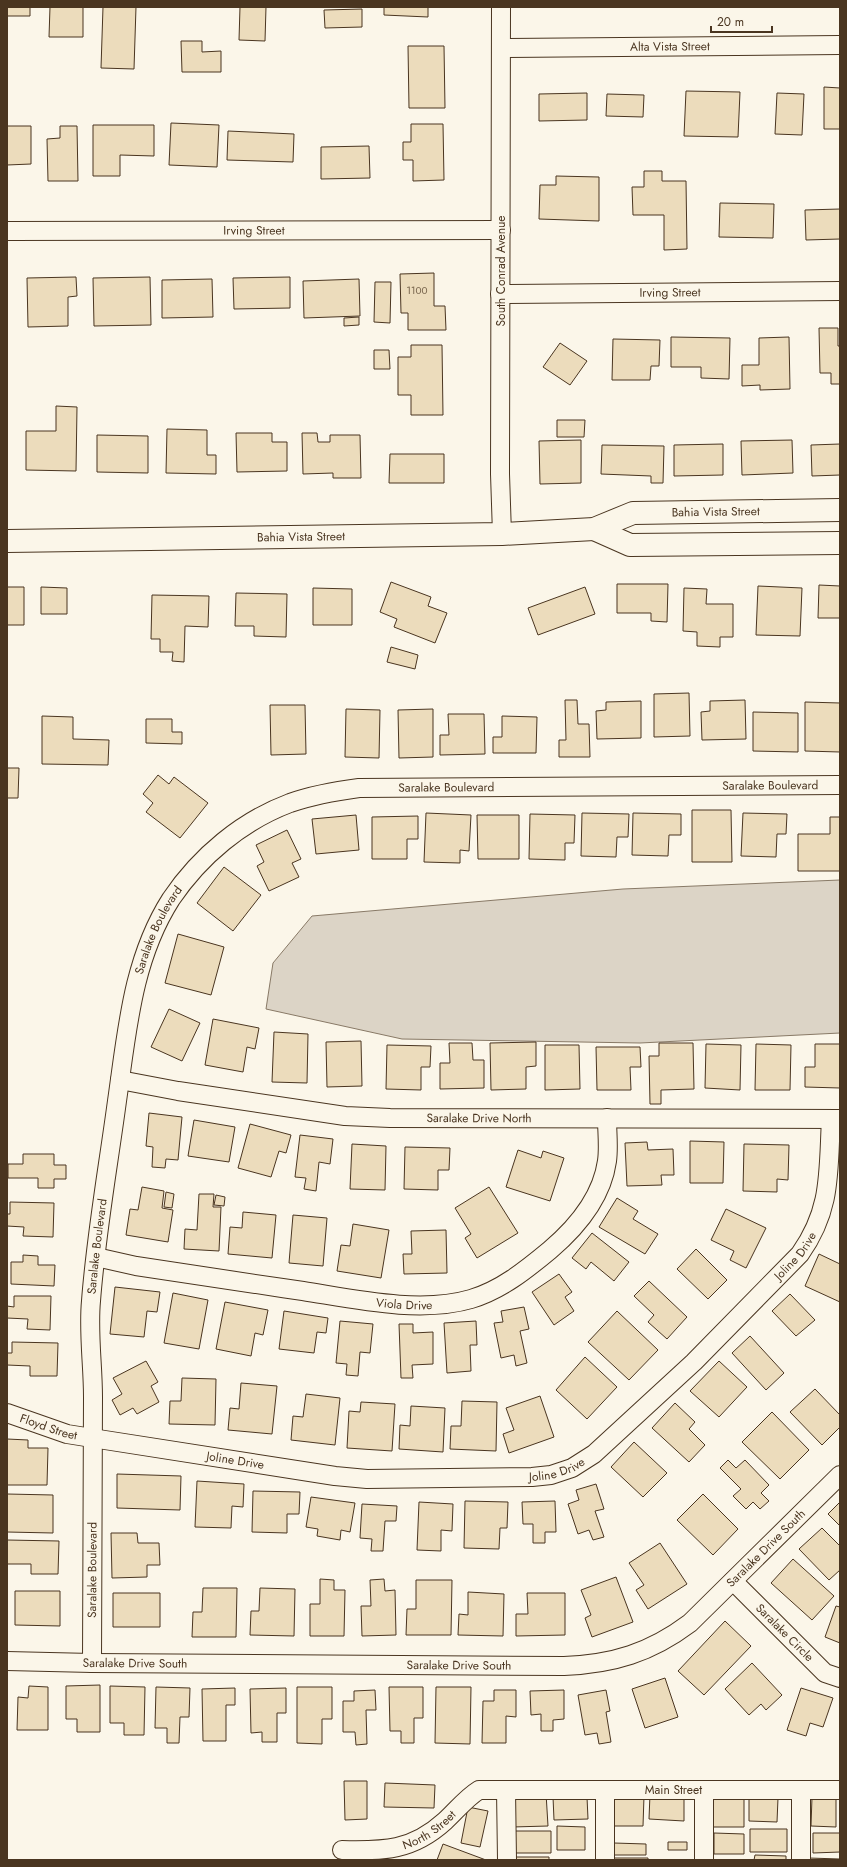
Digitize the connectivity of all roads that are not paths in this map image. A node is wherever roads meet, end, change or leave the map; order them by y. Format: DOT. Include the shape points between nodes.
graph roads {
  1 [pos="501,7"];
  2 [pos="840,45"];
  3 [pos="501,48"];
  4 [pos="501,230"];
  5 [pos="7,231"];
  6 [pos="840,291"];
  7 [pos="500,294"];
  8 [pos="840,510"];
  9 [pos="594,529"];
  10 [pos="502,534"];
  11 [pos="7,541"];
  12 [pos="840,543"];
  13 [pos="840,785"];
  14 [pos="120,1080"];
  15 [pos="607,1118"];
  16 [pos="835,1119"];
  17 [pos="96,1257"];
  18 [pos="7,1413"];
  19 [pos="92,1438"];
  20 [pos="840,1475"];
  21 [pos="734,1581"];
  22 [pos="7,1661"];
  23 [pos="92,1663"];
  24 [pos="840,1678"];
  25 [pos="506,1790"];
  26 [pos="605,1790"];
  27 [pos="704,1790"];
  28 [pos="801,1790"];
  29 [pos="840,1790"];
  30 [pos="342,1850"];
  31 [pos="507,1860"];
  32 [pos="605,1860"];
  33 [pos="704,1860"];
  34 [pos="801,1860"];
  1 -- 3 [label="street, South Conrad Avenue"];
  2 -- 3 [label="street, Alta Vista Street"];
  3 -- 4 [label="street, South Conrad Avenue"];
  4 -- 5 [label="street, Irving Street"];
  4 -- 7 [label="street, South Conrad Avenue"];
  6 -- 7 [label="street, Irving Street"];
  7 -- 10 [label="street, South Conrad Avenue"];
  8 -- 9 [label="street, Bahia Vista Street" via="633,513"];
  9 -- 10 [label="street, Bahia Vista Street"];
  9 -- 12 [label="street, Bahia Vista Street" via="630,545"];
  10 -- 11 [label="street, Bahia Vista Street"];
  13 -- 14 [label="street, Saralake Boulevard" via="359,788 324,793 290,803 248,823 226,839 196,867 170,901 148,942 134,987"];
  14 -- 15 [label="street, Saralake Drive North" via="345,1116"];
  14 -- 17 [label="street, Saralake Boulevard"];
  15 -- 16 [label="street, Saralake Drive North"];
  15 -- 17 [label="street, Viola Drive" via="606,1170 592,1204 560,1241 531,1266 496,1289 470,1299 428,1305 384,1303 136,1266"];
  16 -- 19 [label="street, Joline Drive" via="822,1215 812,1238 800,1254 694,1362 594,1454 572,1468 551,1475 532,1477 367,1479"];
  17 -- 19 [label="street, Saralake Boulevard" via="90,1304"];
  18 -- 19 [label="street, Floyd Street" via="68,1434"];
  19 -- 23 [label="street, Saralake Boulevard"];
  20 -- 21 [label="street, Saralake Drive South"];
  21 -- 23 [label="street, Saralake Drive South" via="674,1635 625,1658 589,1665"];
  21 -- 24 [label="street, Saralake Circle" via="824,1672"];
  22 -- 23 [label="street, Saralake Drive South"];
  25 -- 26 [label="street, Main Street"];
  25 -- 30 [label="street, North Street" via="479,1790 438,1828 405,1845 381,1851"];
  25 -- 31 [label="street"];
  26 -- 27 [label="street, Main Street"];
  26 -- 32 [label="street"];
  27 -- 28 [label="street, Main Street"];
  27 -- 33 [label="street"];
  28 -- 29 [label="street, Main Street"];
  28 -- 34 [label="street"];
}
